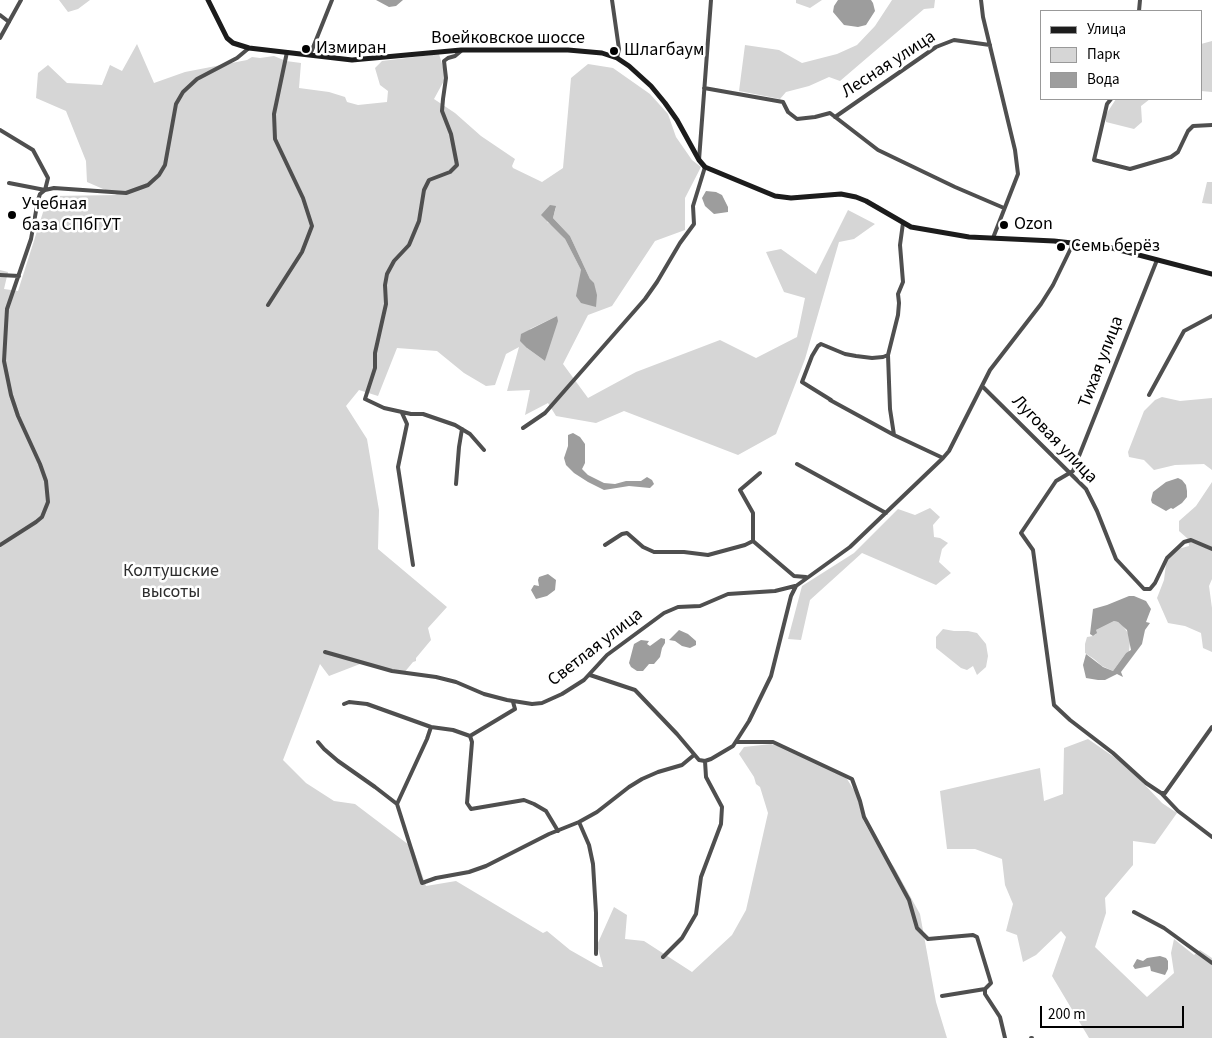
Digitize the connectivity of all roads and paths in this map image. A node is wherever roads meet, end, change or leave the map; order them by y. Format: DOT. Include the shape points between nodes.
graph roads {
  1 [pos="15,0"];
  2 [pos="208,0"];
  3 [pos="332,0"];
  4 [pos="612,0"];
  5 [pos="711,0"];
  6 [pos="981,0"];
  7 [pos="20,2"];
  8 [pos="0,16"];
  9 [pos="9,22"];
  10 [pos="0,38"];
  11 [pos="990,45"];
  12 [pos="249,48"];
  13 [pos="461,50"];
  14 [pos="287,52"];
  15 [pos="310,55"];
  16 [pos="617,58"];
  17 [pos="704,88"];
  18 [pos="1110,100"];
  19 [pos="835,117"];
  20 [pos="1212,125"];
  21 [pos="0,130"];
  22 [pos="699,160"];
  23 [pos="705,167"];
  24 [pos="9,183"];
  25 [pos="45,190"];
  26 [pos="1004,208"];
  27 [pos="903,223"];
  28 [pos="993,238"];
  29 [pos="1072,243"];
  30 [pos="1157,260"];
  31 [pos="1212,274"];
  32 [pos="0,275"];
  33 [pos="19,276"];
  34 [pos="268,305"];
  35 [pos="1212,316"];
  36 [pos="888,355"];
  37 [pos="4,361"];
  38 [pos="0,365"];
  39 [pos="982,386"];
  40 [pos="1149,395"];
  41 [pos="400,412"];
  42 [pos="523,428"];
  43 [pos="462,430"];
  44 [pos="894,435"];
  45 [pos="484,450"];
  46 [pos="943,458"];
  47 [pos="797,464"];
  48 [pos="760,473"];
  49 [pos="1070,473"];
  50 [pos="456,484"];
  51 [pos="886,513"];
  52 [pos="753,540"];
  53 [pos="0,544"];
  54 [pos="605,545"];
  55 [pos="1212,549"];
  56 [pos="413,565"];
  57 [pos="794,576"];
  58 [pos="806,577"];
  59 [pos="796,586"];
  60 [pos="325,652"];
  61 [pos="590,675"];
  62 [pos="513,702"];
  63 [pos="344,704"];
  64 [pos="431,727"];
  65 [pos="1212,727"];
  66 [pos="470,736"];
  67 [pos="318,742"];
  68 [pos="736,742"];
  69 [pos="694,755"];
  70 [pos="706,761"];
  71 [pos="1161,793"];
  72 [pos="396,804"];
  73 [pos="579,822"];
  74 [pos="558,831"];
  75 [pos="1212,837"];
  76 [pos="1134,912"];
  77 [pos="596,954"];
  78 [pos="663,957"];
  79 [pos="1212,963"];
  80 [pos="985,989"];
  81 [pos="942,996"];
  82 [pos="1005,1038"];
  1 -- 7 [label="street"];
  2 -- 12 [label="street, Воейковское шоссе" via="227,38"];
  3 -- 15 [label="street"];
  4 -- 16 [label="street" via="619,48"];
  5 -- 17 [label="street"];
  6 -- 11 [label="street"];
  7 -- 9 [label="street"];
  8 -- 9 [label="street"];
  9 -- 10 [label="street"];
  11 -- 19 [label="street, Лесная улица" via="954,40 936,48"];
  11 -- 26 [label="street" via="1018,174"];
  12 -- 14 [label="street, Воейковское шоссе"];
  12 -- 25 [label="street" via="237,58 198,78 182,92 176,104 165,165 148,185 126,193"];
  13 -- 15 [label="street, Воейковское шоссе" via="352,60"];
  13 -- 16 [label="street, Воейковское шоссе" via="568,50 602,53"];
  13 -- 41 [label="street" via="444,61 446,78 442,99 442,111 452,134 457,165 450,172 429,180 409,244 387,274 386,304 375,353 375,368 365,399"];
  14 -- 15 [label="street, Воейковское шоссе"];
  14 -- 34 [label="street" via="274,114 275,139 304,198 312,226 302,252"];
  16 -- 22 [label="street, Воейковское шоссе" via="665,103"];
  17 -- 19 [label="street" via="783,102 797,119 830,114"];
  17 -- 22 [label="street"];
  18 -- 20 [label="street" via="1106,104 1094,160 1130,168 1171,158 1193,126"];
  19 -- 26 [label="street" via="878,150"];
  21 -- 25 [label="street" via="33,150 48,178"];
  22 -- 23 [label="street, Воейковское шоссе"];
  23 -- 27 [label="street, Воейковское шоссе" via="775,196 841,194 856,197"];
  23 -- 42 [label="street" via="693,206 694,224 657,282 545,413"];
  24 -- 25 [label="street"];
  25 -- 33 [label="street" via="38,200 33,232"];
  26 -- 28 [label="street"];
  27 -- 28 [label="street, Воейковское шоссе" via="950,235"];
  27 -- 36 [label="street" via="900,244 903,282"];
  28 -- 29 [label="street, Воейковское шоссе"];
  29 -- 30 [label="street, Воейковское шоссе"];
  29 -- 39 [label="street" via="1053,285 990,370"];
  30 -- 31 [label="street, Воейковское шоссе"];
  30 -- 49 [label="street, Тихая улица" via="1084,447"];
  32 -- 33 [label="street"];
  33 -- 37 [label="street" via="7,309"];
  35 -- 40 [label="street" via="1184,331"];
  36 -- 44 [label="street"];
  36 -- 44 [label="street" via="856,356 821,344 812,356 802,382"];
  37 -- 38 [label="street"];
  37 -- 53 [label="street" via="18,416 46,481 48,502 42,517"];
  39 -- 46 [label="street"];
  39 -- 49 [label="street, Луговая улица"];
  41 -- 43 [label="street" via="423,414"];
  41 -- 56 [label="street" via="407,424 398,467"];
  43 -- 45 [label="street"];
  43 -- 50 [label="street"];
  44 -- 46 [label="street"];
  46 -- 51 [label="street"];
  47 -- 51 [label="street"];
  48 -- 52 [label="street" via="740,490 753,513"];
  49 -- 55 [label="street, Луговая улица" via="1086,489 1116,559 1144,589 1150,589 1166,558 1184,542 1191,540"];
  49 -- 71 [label="street" via="1056,481 1021,533 1033,550 1054,705"];
  51 -- 58 [label="street" via="850,547"];
  52 -- 54 [label="street" via="708,556 654,552 627,533"];
  52 -- 57 [label="street"];
  57 -- 58 [label="street"];
  57 -- 59 [label="street"];
  58 -- 59 [label="street"];
  59 -- 61 [label="street, Светлая улица" via="776,591 728,594 700,606 678,607 664,613 607,655"];
  59 -- 68 [label="street" via="771,676"];
  60 -- 62 [label="street, Светлая улица" via="392,671 456,682"];
  61 -- 62 [label="street, Светлая улица" via="542,703"];
  61 -- 69 [label="street" via="635,690"];
  62 -- 66 [label="street" via="515,709"];
  63 -- 64 [label="street" via="367,704"];
  64 -- 66 [label="street"];
  64 -- 72 [label="street"];
  65 -- 71 [label="street" via="1165,793"];
  66 -- 74 [label="street" via="467,803 471,808 524,800 546,811"];
  67 -- 72 [label="street" via="324,750"];
  68 -- 70 [label="street"];
  68 -- 80 [label="street" via="774,742 852,779 864,817 908,900 917,928 928,939 977,937 991,982"];
  69 -- 70 [label="street"];
  69 -- 73 [label="street" via="687,763 636,783"];
  70 -- 78 [label="street" via="706,777 722,807 721,824 701,877 696,914 682,938"];
  71 -- 75 [label="street" via="1178,811"];
  72 -- 74 [label="street" via="422,882 486,866"];
  73 -- 74 [label="street"];
  73 -- 77 [label="street" via="593,864"];
  76 -- 79 [label="street" via="1164,928"];
  80 -- 81 [label="street"];
  80 -- 82 [label="street" via="1000,1017"];
}
